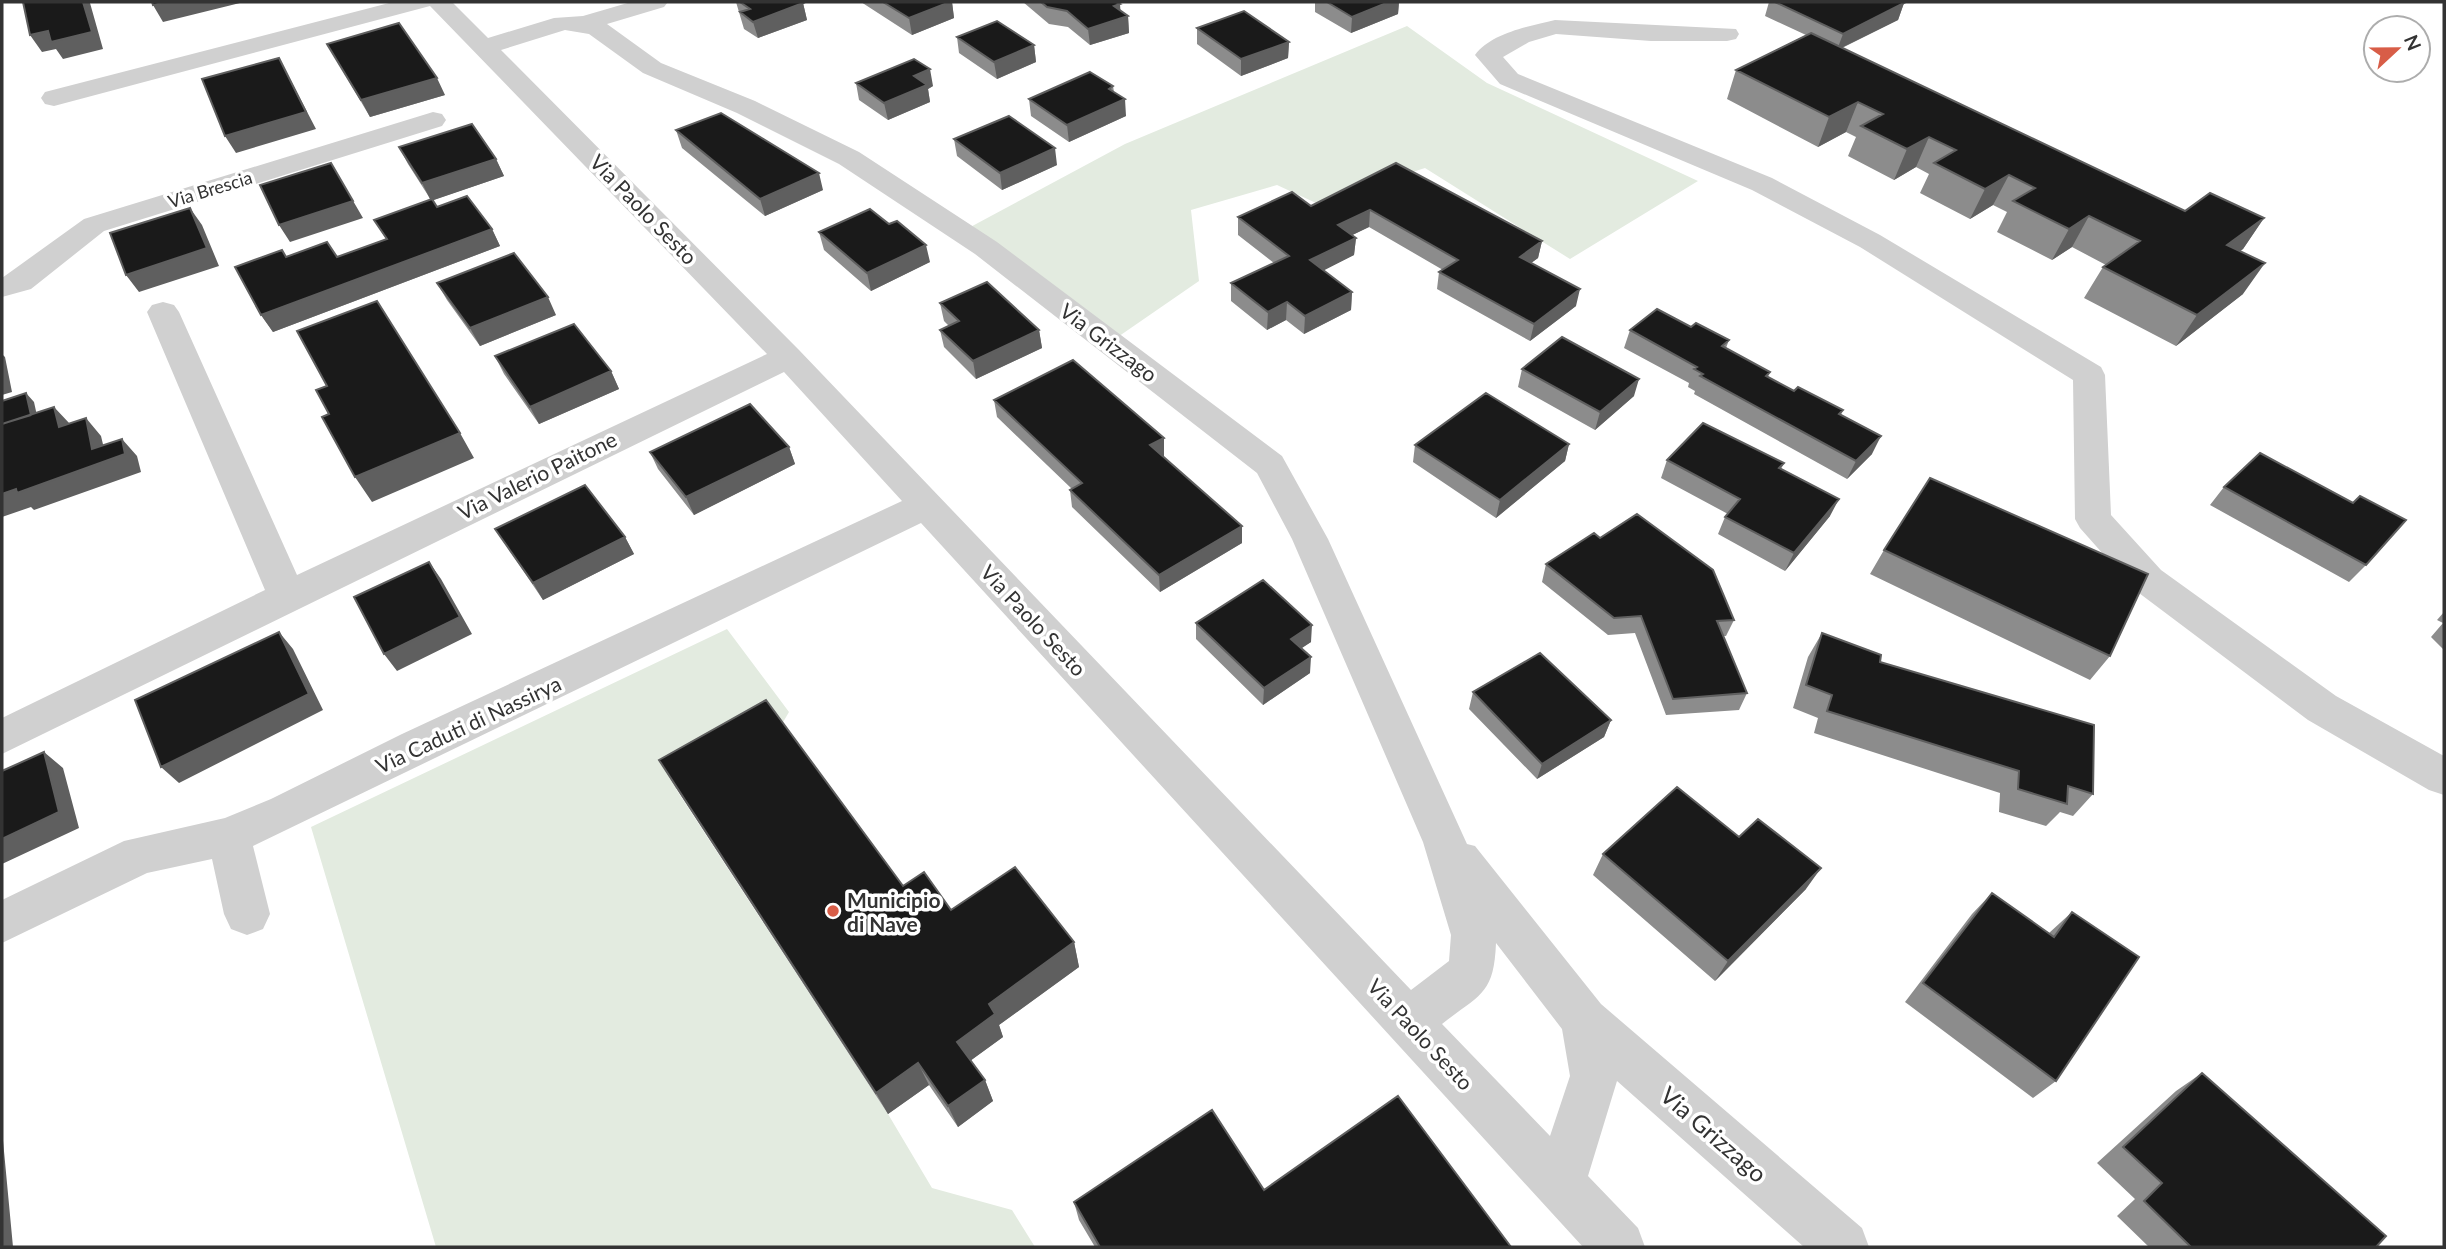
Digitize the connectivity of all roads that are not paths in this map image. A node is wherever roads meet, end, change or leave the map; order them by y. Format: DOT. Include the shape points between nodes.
graph roads {
  1 [pos="420,2"];
  2 [pos="439,2"];
  3 [pos="656,2"];
  4 [pos="584,23"];
  5 [pos="1727,34"];
  6 [pos="485,47"];
  7 [pos="54,98"];
  8 [pos="433,120"];
  9 [pos="2,288"];
  10 [pos="163,312"];
  11 [pos="788,357"];
  12 [pos="926,505"];
  13 [pos="287,596"];
  14 [pos="2,737"];
  15 [pos="2444,777"];
  16 [pos="229,836"];
  17 [pos="1445,842"];
  18 [pos="247,914"];
  19 [pos="2,922"];
  20 [pos="1584,1020"];
  21 [pos="1408,1021"];
  22 [pos="1560,1183"];
  23 [pos="1619,1247"];
  24 [pos="1843,1247"];
  1 -- 7 [label="street"];
  2 -- 6 [label="street, Via Paolo Sesto"];
  3 -- 4 [label="street"];
  4 -- 6 [label="street" via="563,23"];
  4 -- 17 [label="street, Via Grizzago" via="652,68 746,107 849,158 986,248 1270,465 1310,538"];
  5 -- 15 [label="street" via="1555,27 1520,37 1489,55 1509,79 1762,184 1870,241 2089,374 2093,519 2159,588 2322,708"];
  6 -- 11 [label="street, Via Paolo Sesto" via="633,219"];
  8 -- 9 [label="street, Via Brescia" via="94,225 20,282"];
  10 -- 13 [label="street"];
  11 -- 12 [label="street, Via Paolo Sesto"];
  11 -- 13 [label="street, Via Valerio Paitone" via="705,387"];
  12 -- 16 [label="street, Via Caduti di Nassirya"];
  12 -- 21 [label="street, Via Paolo Sesto"];
  13 -- 14 [label="street, Via Valerio Paitone"];
  16 -- 18 [label="street"];
  16 -- 19 [label="street, Via Caduti di Nassirya" via="141,855"];
  17 -- 20 [label="street, Via Grizzago"];
  17 -- 21 [label="street, Via Grizzago" via="1474,935 1472,972"];
  20 -- 22 [label="street, Via Grizzago" via="1594,1076"];
  20 -- 24 [label="street, Via Grizzago"];
  21 -- 22 [label="street, Via Paolo Sesto"];
  22 -- 23 [label="street, Via Paolo Sesto"];
}
